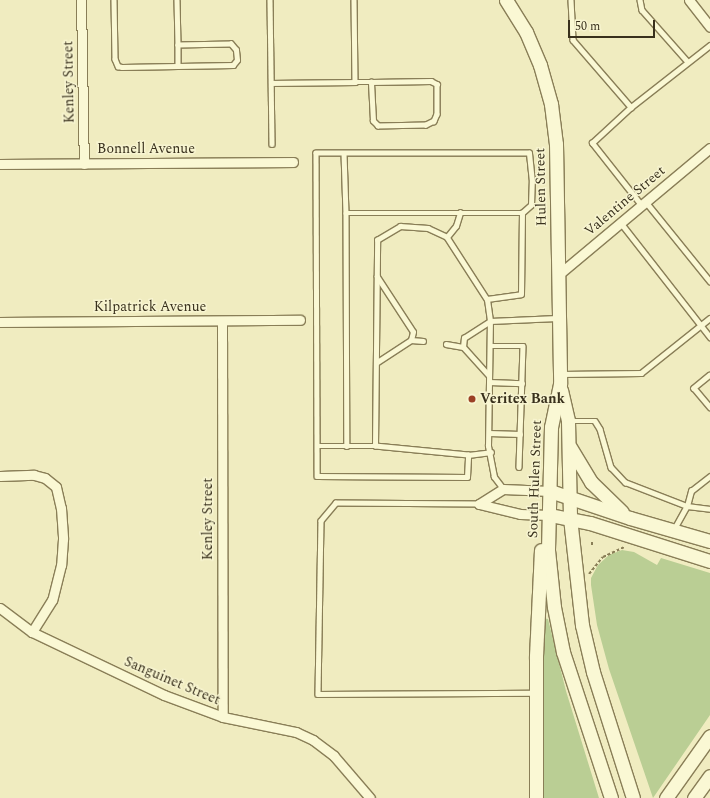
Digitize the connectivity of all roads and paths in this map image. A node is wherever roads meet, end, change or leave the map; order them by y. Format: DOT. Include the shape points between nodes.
graph roads {
  1 [pos="81,0"];
  2 [pos="114,0"];
  3 [pos="177,0"];
  4 [pos="270,0"];
  5 [pos="354,0"];
  6 [pos="501,0"];
  7 [pos="507,0"];
  8 [pos="571,0"];
  9 [pos="640,0"];
  10 [pos="689,0"];
  11 [pos="710,26"];
  12 [pos="178,45"];
  13 [pos="710,45"];
  14 [pos="688,62"];
  15 [pos="178,66"];
  16 [pos="355,82"];
  17 [pos="371,82"];
  18 [pos="271,83"];
  19 [pos="631,107"];
  20 [pos="272,144"];
  21 [pos="710,148"];
  22 [pos="344,153"];
  23 [pos="293,162"];
  24 [pos="0,164"];
  25 [pos="84,164"];
  26 [pos="643,203"];
  27 [pos="460,213"];
  28 [pos="522,213"];
  29 [pos="346,214"];
  30 [pos="621,222"];
  31 [pos="447,237"];
  32 [pos="558,275"];
  33 [pos="377,276"];
  34 [pos="710,281"];
  35 [pos="487,299"];
  36 [pos="559,318"];
  37 [pos="710,318"];
  38 [pos="300,320"];
  39 [pos="222,321"];
  40 [pos="490,321"];
  41 [pos="0,322"];
  42 [pos="701,325"];
  43 [pos="710,337"];
  44 [pos="411,340"];
  45 [pos="423,341"];
  46 [pos="446,344"];
  47 [pos="490,346"];
  48 [pos="463,347"];
  49 [pos="376,363"];
  50 [pos="710,374"];
  51 [pos="489,376"];
  52 [pos="560,379"];
  53 [pos="489,382"];
  54 [pos="522,383"];
  55 [pos="710,407"];
  56 [pos="568,421"];
  57 [pos="489,433"];
  58 [pos="520,434"];
  59 [pos="568,445"];
  60 [pos="317,446"];
  61 [pos="348,446"];
  62 [pos="375,446"];
  63 [pos="490,452"];
  64 [pos="468,455"];
  65 [pos="519,467"];
  66 [pos="0,476"];
  67 [pos="710,476"];
  68 [pos="503,489"];
  69 [pos="550,491"];
  70 [pos="569,496"];
  71 [pos="479,504"];
  72 [pos="687,506"];
  73 [pos="710,509"];
  74 [pos="550,515"];
  75 [pos="570,518"];
  76 [pos="630,518"];
  77 [pos="674,530"];
  78 [pos="710,541"];
  79 [pos="628,547"];
  80 [pos="710,561"];
  81 [pos="587,577"];
  82 [pos="0,608"];
  83 [pos="32,632"];
  84 [pos="535,693"];
  85 [pos="223,717"];
  86 [pos="710,736"];
  87 [pos="710,776"];
  88 [pos="632,795"];
  89 [pos="370,798"];
  90 [pos="536,798"];
  91 [pos="611,798"];
  92 [pos="666,798"];
  93 [pos="694,798"];
  1 -- 25 [label="street, Kenley Street"];
  2 -- 15 [label="lane" via="116,64"];
  3 -- 12 [label="lane"];
  4 -- 18 [label="lane"];
  5 -- 16 [label="lane"];
  6 -- 7 [label="street"];
  7 -- 32 [label="main road, Hulen Street" via="535,52 551,104 556,144"];
  8 -- 19 [label="lane" via="573,40"];
  9 -- 14 [label="lane" via="642,10"];
  10 -- 11 [label="street"];
  12 -- 15 [label="lane"];
  12 -- 15 [label="lane" via="231,44 236,50 237,60 233,65"];
  13 -- 14 [label="lane"];
  14 -- 19 [label="lane"];
  16 -- 17 [label="lane"];
  16 -- 18 [label="lane"];
  17 -- 17 [label="lane" via="431,81 437,84 437,114 434,121 426,125 378,126 373,121"];
  18 -- 20 [label="lane"];
  19 -- 26 [label="lane" via="592,143"];
  21 -- 26 [label="street, Valentine Street"];
  22 -- 28 [label="lane" via="529,153 531,205"];
  22 -- 29 [label="lane"];
  22 -- 60 [label="lane" via="316,153"];
  23 -- 25 [label="street, Bonnell Avenue"];
  24 -- 25 [label="street, Bonnell Avenue"];
  26 -- 30 [label="street, Valentine Street"];
  26 -- 34 [label="lane"];
  27 -- 28 [label="lane"];
  27 -- 29 [label="lane"];
  27 -- 31 [label="lane" via="456,226"];
  28 -- 35 [label="lane" via="521,294"];
  29 -- 61 [label="lane"];
  30 -- 32 [label="street, Valentine Street"];
  30 -- 42 [label="lane"];
  31 -- 33 [label="lane" via="428,228 400,226 377,240"];
  31 -- 35 [label="lane"];
  32 -- 36 [label="main road, Hulen Street"];
  33 -- 44 [label="lane" via="413,332"];
  33 -- 49 [label="lane"];
  35 -- 40 [label="lane"];
  36 -- 40 [label="lane"];
  36 -- 52 [label="main road, Hulen Street"];
  37 -- 42 [label="lane"];
  38 -- 39 [label="street, Kilpatrick Avenue"];
  39 -- 41 [label="street, Kilpatrick Avenue"];
  39 -- 85 [label="street, Kenley Street"];
  40 -- 47 [label="lane"];
  40 -- 48 [label="lane" via="464,338"];
  42 -- 43 [label="lane"];
  42 -- 52 [label="lane" via="641,373"];
  44 -- 45 [label="lane"];
  44 -- 49 [label="lane"];
  46 -- 48 [label="lane"];
  47 -- 51 [label="lane"];
  47 -- 54 [label="lane" via="523,346"];
  48 -- 51 [label="lane"];
  49 -- 62 [label="lane"];
  50 -- 55 [label="lane" via="694,388"];
  51 -- 53 [label="lane"];
  52 -- 56 [label="main road"];
  52 -- 69 [label="main road, South Hulen Street" via="551,427"];
  53 -- 54 [label="lane"];
  53 -- 57 [label="lane"];
  54 -- 58 [label="lane"];
  56 -- 59 [label="main road"];
  56 -- 72 [label="lane" via="595,421 600,429 611,467 625,482"];
  57 -- 58 [label="lane"];
  57 -- 63 [label="lane"];
  58 -- 65 [label="lane"];
  59 -- 70 [label="main road"];
  59 -- 76 [label="main road" via="591,482"];
  60 -- 61 [label="lane"];
  60 -- 64 [label="lane" via="317,476 467,477"];
  61 -- 62 [label="lane"];
  62 -- 64 [label="lane"];
  63 -- 64 [label="lane"];
  63 -- 68 [label="lane" via="494,477"];
  66 -- 83 [label="street" via="34,475 45,478 56,487 61,508 61,565 52,600"];
  67 -- 72 [label="lane" via="691,491"];
  68 -- 69 [label="street"];
  68 -- 71 [label="street"];
  69 -- 70 [label="main road"];
  69 -- 74 [label="main road, South Hulen Street"];
  70 -- 75 [label="main road"];
  70 -- 76 [label="main road"];
  71 -- 74 [label="street" via="520,514"];
  71 -- 84 [label="lane" via="336,503 321,521 318,694"];
  72 -- 73 [label="lane"];
  72 -- 77 [label="lane"];
  74 -- 75 [label="main road"];
  74 -- 84 [label="main road" via="542,547"];
  74 -- 91 [label="main road, South Hulen Street" via="549,564 563,652"];
  75 -- 80 [label="main road"];
  75 -- 88 [label="main road" via="579,607 586,644"];
  76 -- 77 [label="main road"];
  77 -- 78 [label="main road"];
  79 -- 81 [label="path" via="603,557"];
  82 -- 83 [label="street, Sanguinet Street"];
  83 -- 85 [label="street, Sanguinet Street" via="164,695"];
  84 -- 90 [label="main road"];
  85 -- 89 [label="street, Sanguinet Street" via="296,732 313,740 334,756"];
  86 -- 92 [label="main road"];
  87 -- 93 [label="main road"];
}
